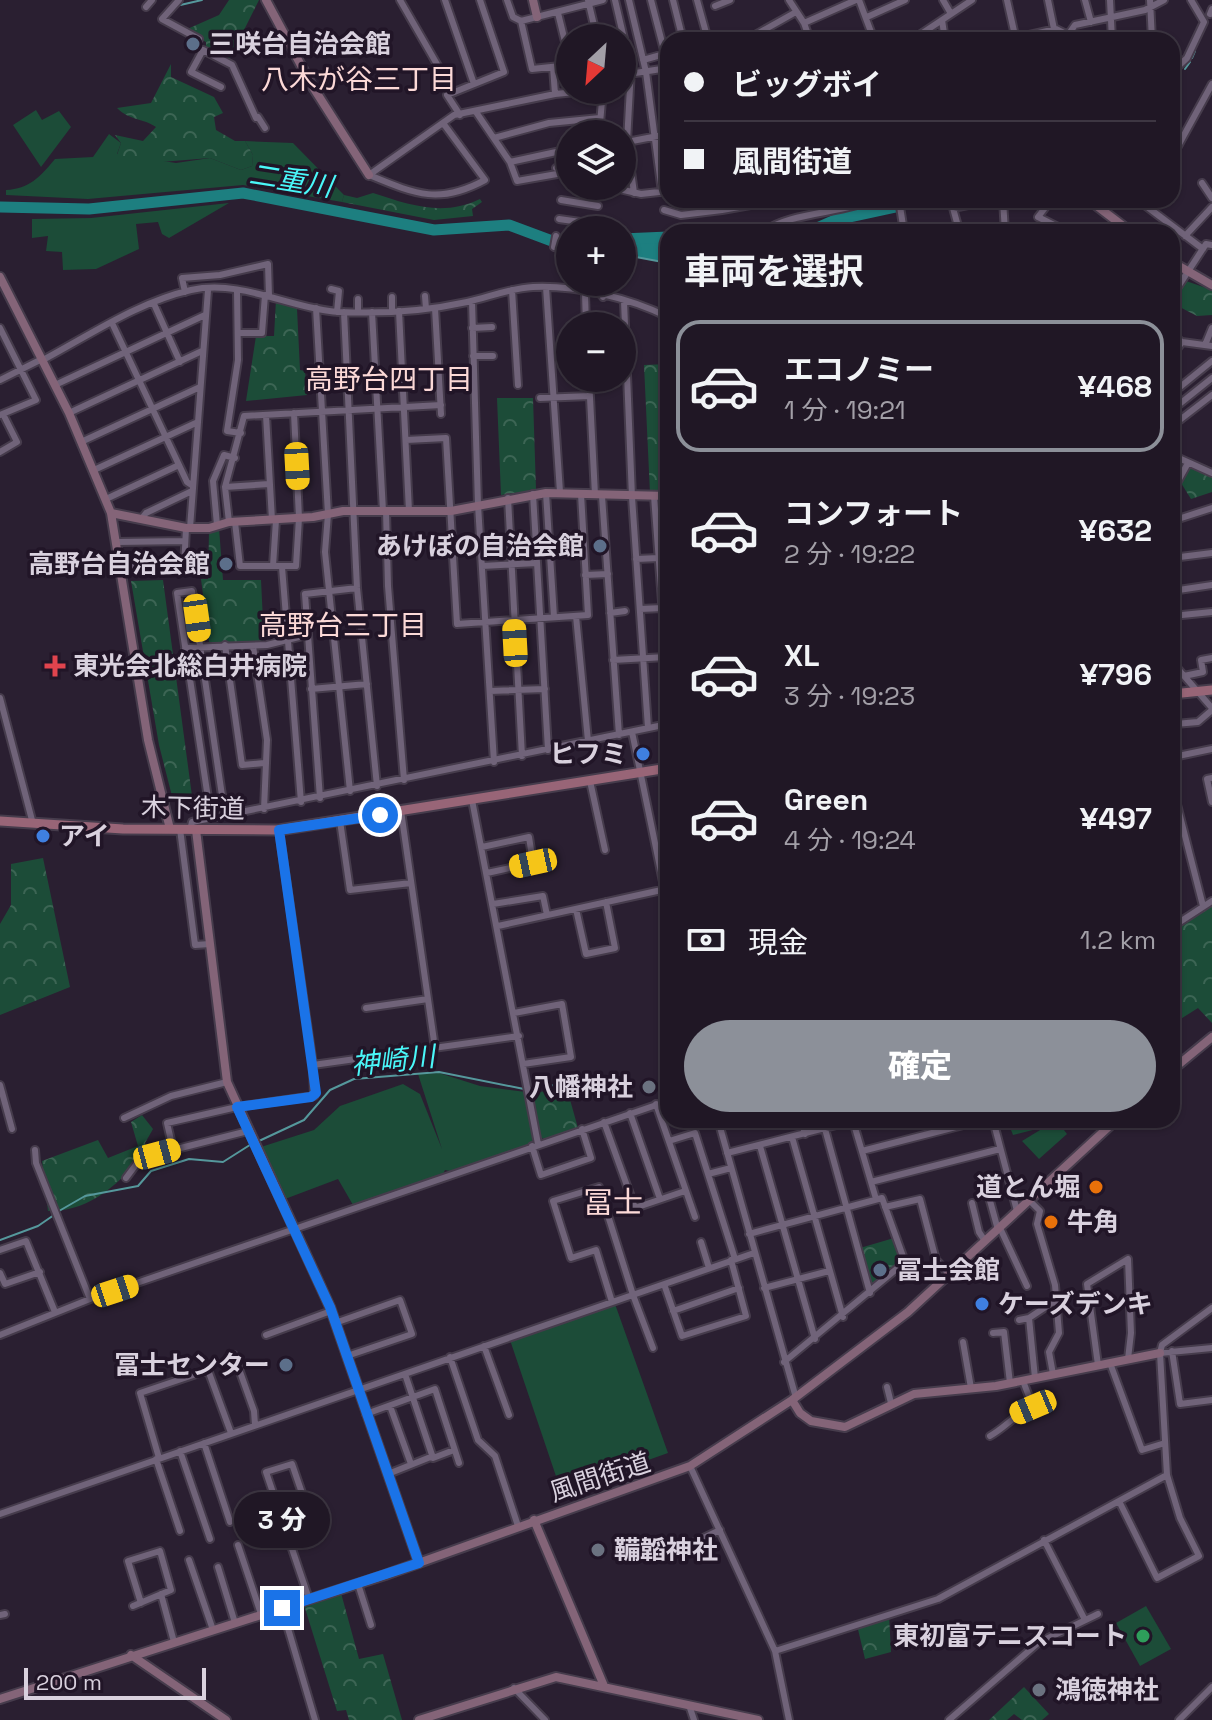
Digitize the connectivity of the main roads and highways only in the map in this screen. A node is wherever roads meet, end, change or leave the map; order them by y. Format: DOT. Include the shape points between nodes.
graph roads {
  1 [pos="1212,690"];
  2 [pos="1180,693"];
  3 [pos="660,769"];
  4 [pos="0,821"];
  1 -- 2 [label="main road"];
  3 -- 4 [label="main road, 木下街道" via="279,830"];
}
